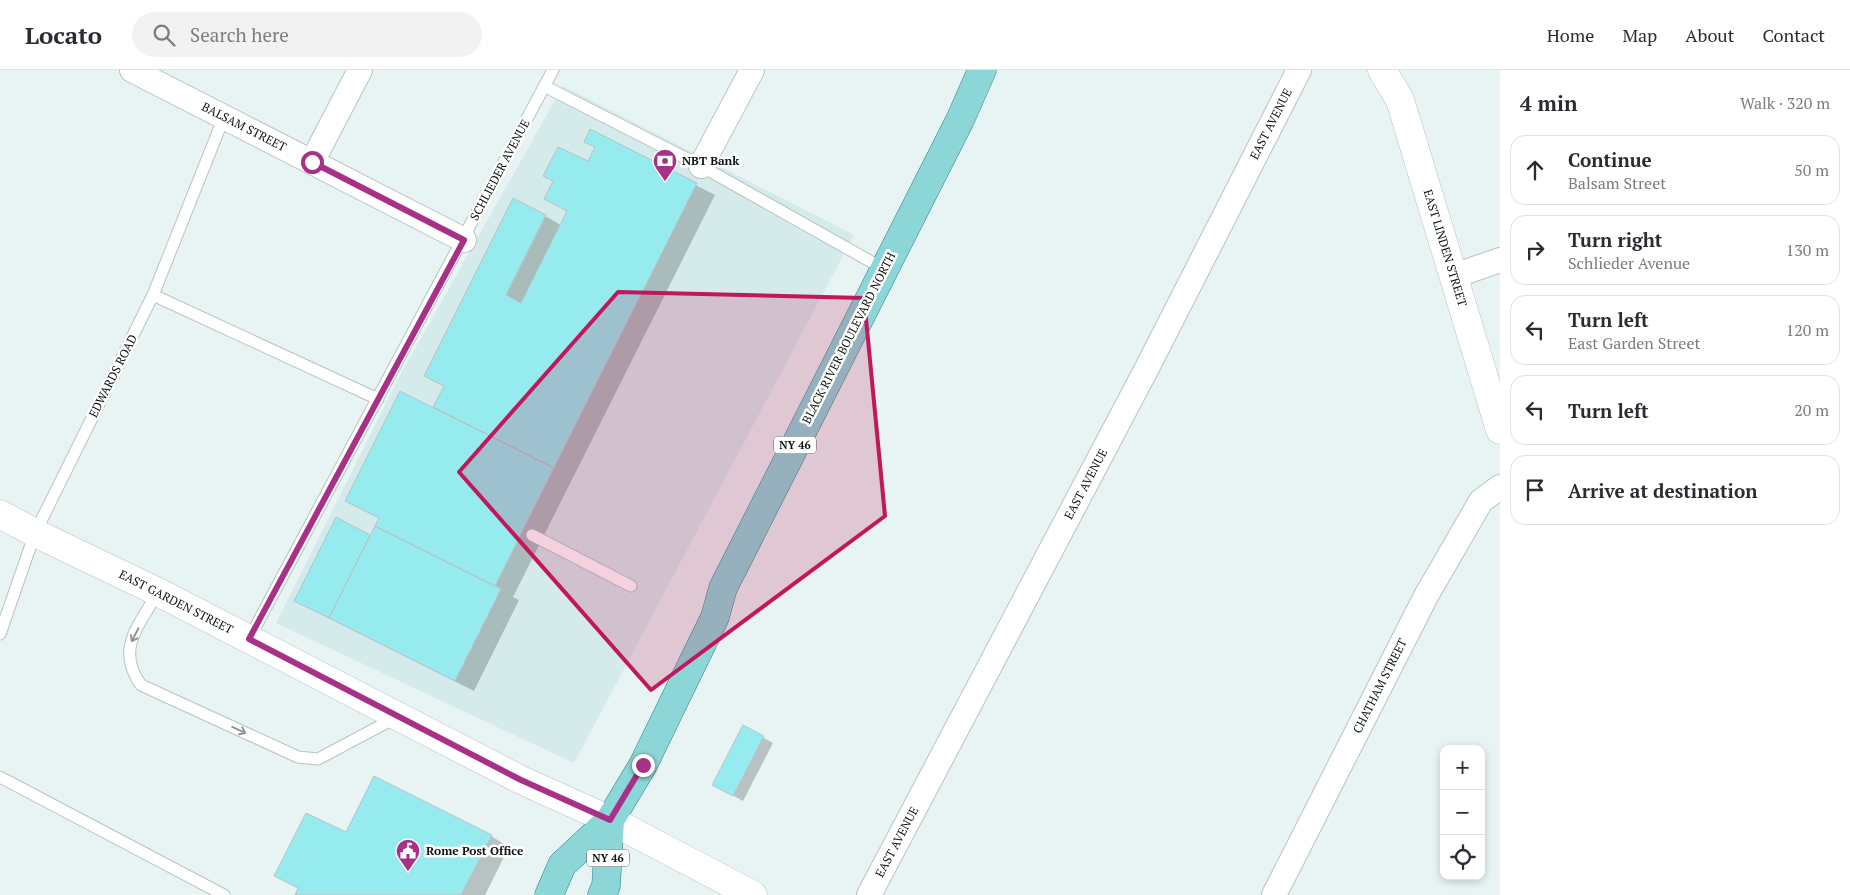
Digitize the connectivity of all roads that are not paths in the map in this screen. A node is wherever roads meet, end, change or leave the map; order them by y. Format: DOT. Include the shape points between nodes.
graph roads {
  1 [pos="132,70"];
  2 [pos="360,70"];
  3 [pos="553,70"];
  4 [pos="752,70"];
  5 [pos="982,70"];
  6 [pos="1299,70"];
  7 [pos="1382,70"];
  8 [pos="544,86"];
  9 [pos="224,117"];
  10 [pos="312,162"];
  11 [pos="701,166"];
  12 [pos="464,240"];
  13 [pos="1500,260"];
  14 [pos="884,269"];
  15 [pos="1454,276"];
  16 [pos="154,295"];
  17 [pos="378,399"];
  18 [pos="1500,430"];
  19 [pos="1500,487"];
  20 [pos="0,514"];
  21 [pos="35,533"];
  22 [pos="532,535"];
  23 [pos="632,586"];
  24 [pos="158,592"];
  25 [pos="0,634"];
  26 [pos="249,639"];
  27 [pos="399,716"];
  28 [pos="0,777"];
  29 [pos="610,820"];
  30 [pos="224,895"];
  31 [pos="549,895"];
  32 [pos="602,895"];
  33 [pos="753,895"];
  34 [pos="869,895"];
  35 [pos="1274,895"];
  1 -- 9 [label="street, BALSAM STREET"];
  2 -- 10 [label="street"];
  3 -- 8 [label="lane, SCHLIEDER AVENUE"];
  4 -- 11 [label="street"];
  5 -- 14 [label="main road, BLACK RIVER BOULEVARD NORTH / NY 46"];
  6 -- 34 [label="street, EAST AVENUE" via="1147,368"];
  7 -- 15 [label="street, EAST LINDEN STREET" via="1400,100"];
  8 -- 11 [label="lane"];
  8 -- 12 [label="lane, SCHLIEDER AVENUE"];
  9 -- 10 [label="street, BALSAM STREET"];
  9 -- 16 [label="lane, EDWARDS ROAD"];
  10 -- 12 [label="street, BALSAM STREET"];
  11 -- 14 [label="lane"];
  12 -- 17 [label="lane, SCHLIEDER AVENUE"];
  13 -- 15 [label="street"];
  14 -- 29 [label="main road, BLACK RIVER BOULEVARD NORTH / NY 46" via="723,588 716,617 643,765"];
  15 -- 18 [label="street, EAST LINDEN STREET"];
  16 -- 17 [label="lane"];
  16 -- 21 [label="lane, EDWARDS ROAD"];
  17 -- 26 [label="lane, SCHLIEDER AVENUE"];
  19 -- 35 [label="street, CHATHAM STREET" via="1481,500 1426,596"];
  20 -- 21 [label="street, EAST GARDEN STREET"];
  21 -- 24 [label="street, EAST GARDEN STREET"];
  21 -- 25 [label="lane, EDWARDS ROAD"];
  22 -- 23 [label="lane"];
  24 -- 26 [label="street, EAST GARDEN STREET"];
  24 -- 27 [label="lane, one-way" via="131,641 128,659 132,673 141,685 298,758 318,759"];
  26 -- 27 [label="street, EAST GARDEN STREET"];
  27 -- 29 [label="street, EAST GARDEN STREET" via="521,780"];
  28 -- 30 [label="lane"];
  29 -- 31 [label="main road, BLACK RIVER BOULEVARD NORTH / NY 46" via="562,865"];
  29 -- 32 [label="main road, BLACK RIVER BOULEVARD NORTH / NY 46" via="606,886"];
  29 -- 33 [label="street, EAST GARDEN STREET"];
}
